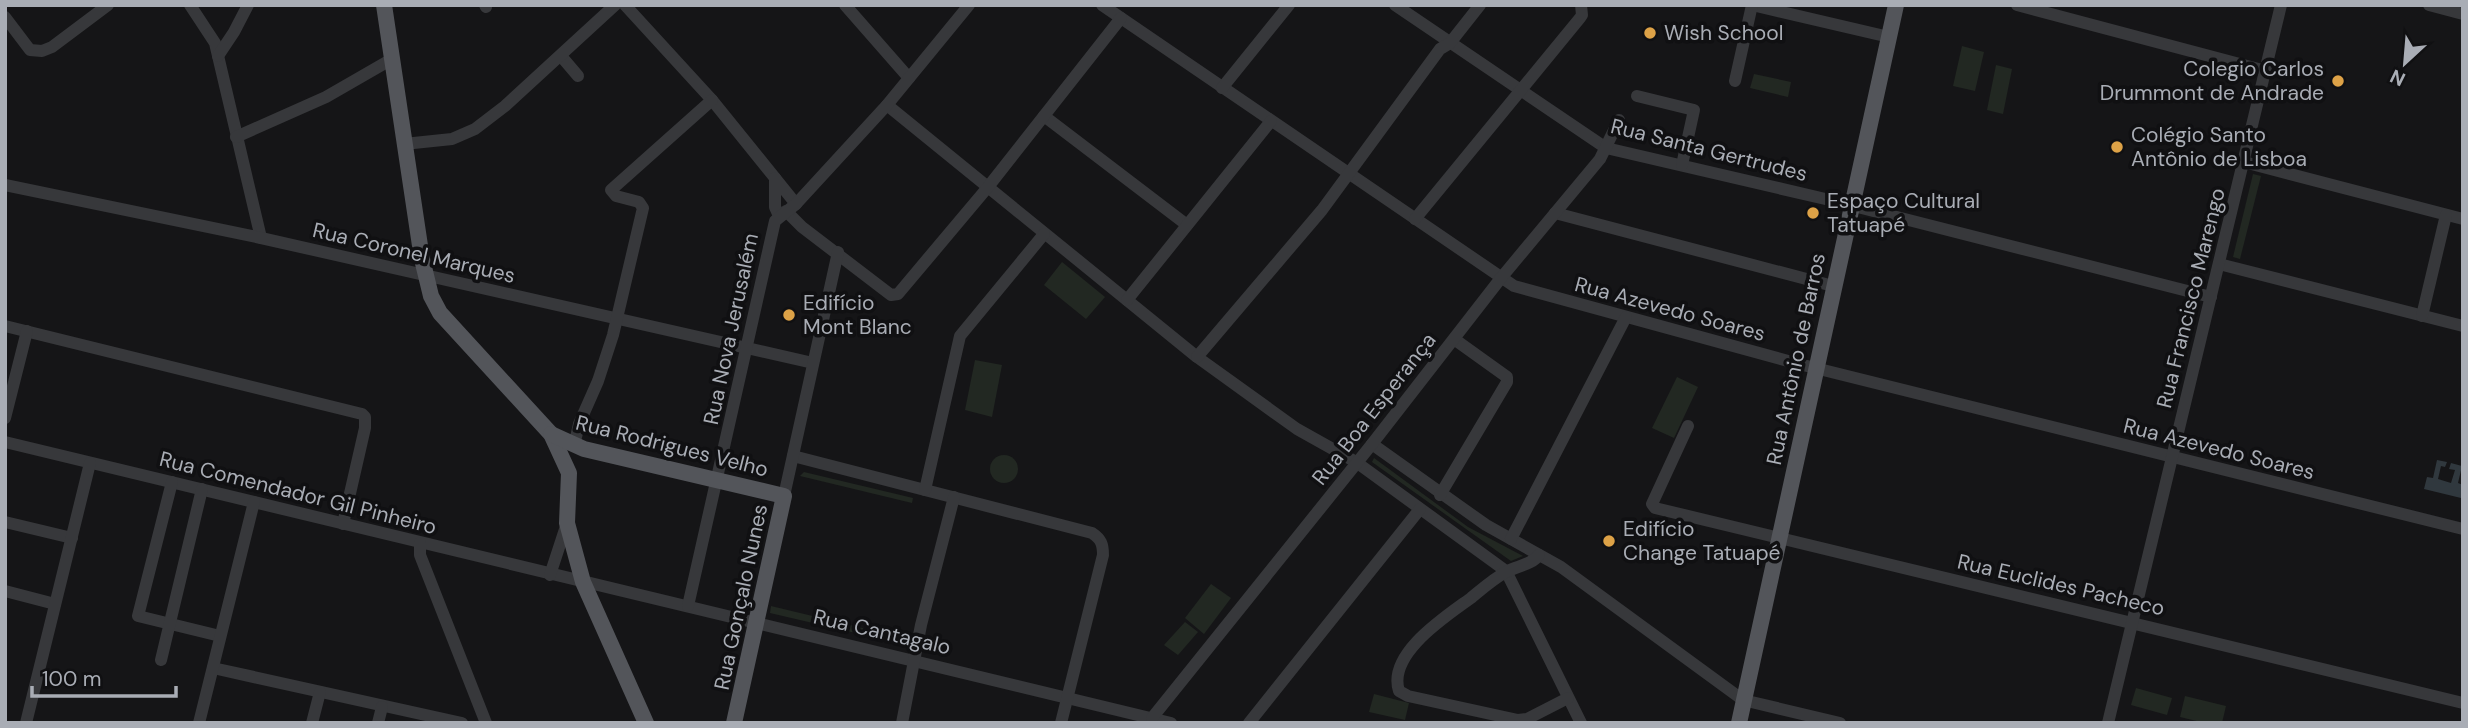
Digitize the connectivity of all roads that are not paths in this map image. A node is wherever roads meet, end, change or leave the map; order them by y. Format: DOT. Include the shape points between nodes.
graph roads {
  1 [pos="108,5"];
  2 [pos="190,5"];
  3 [pos="248,5"];
  4 [pos="384,5"];
  5 [pos="615,5"];
  6 [pos="625,5"];
  7 [pos="845,5"];
  8 [pos="969,5"];
  9 [pos="1289,5"];
  10 [pos="1395,5"];
  11 [pos="1480,5"];
  12 [pos="1581,5"];
  13 [pos="1752,5"];
  14 [pos="1896,5"];
  15 [pos="2017,5"];
  16 [pos="2281,5"];
  17 [pos="2429,5"];
  18 [pos="1113,10"];
  19 [pos="2463,14"];
  20 [pos="5,17"];
  21 [pos="1889,37"];
  22 [pos="1450,43"];
  23 [pos="215,45"];
  24 [pos="561,56"];
  25 [pos="392,59"];
  26 [pos="2266,71"];
  27 [pos="578,76"];
  28 [pos="909,78"];
  29 [pos="1735,81"];
  30 [pos="1222,88"];
  31 [pos="1520,91"];
  32 [pos="1637,96"];
  33 [pos="712,100"];
  34 [pos="887,105"];
  35 [pos="1044,116"];
  36 [pos="1619,120"];
  37 [pos="1271,121"];
  38 [pos="236,138"];
  39 [pos="404,144"];
  40 [pos="1606,148"];
  41 [pos="2244,162"];
  42 [pos="1682,165"];
  43 [pos="1350,174"];
  44 [pos="775,177"];
  45 [pos="5,185"];
  46 [pos="988,187"];
  47 [pos="1851,206"];
  48 [pos="787,210"];
  49 [pos="1556,213"];
  50 [pos="2445,215"];
  51 [pos="1415,219"];
  52 [pos="2463,219"];
  53 [pos="1186,225"];
  54 [pos="1044,234"];
  55 [pos="261,238"];
  56 [pos="838,252"];
  57 [pos="2219,264"];
  58 [pos="425,275"];
  59 [pos="1501,278"];
  60 [pos="1833,286"];
  61 [pos="2211,297"];
  62 [pos="1127,300"];
  63 [pos="2422,316"];
  64 [pos="1626,317"];
  65 [pos="617,319"];
  66 [pos="5,326"];
  67 [pos="2463,326"];
  68 [pos="27,331"];
  69 [pos="1454,339"];
  70 [pos="746,348"];
  71 [pos="1197,358"];
  72 [pos="813,362"];
  73 [pos="1815,368"];
  74 [pos="5,418"];
  75 [pos="1688,426"];
  76 [pos="551,434"];
  77 [pos="5,442"];
  78 [pos="1372,444"];
  79 [pos="579,448"];
  80 [pos="793,456"];
  81 [pos="2172,457"];
  82 [pos="1356,462"];
  83 [pos="90,463"];
  84 [pos="569,473"];
  85 [pos="718,480"];
  86 [pos="172,482"];
  87 [pos="202,489"];
  88 [pos="783,490"];
  89 [pos="925,490"];
  90 [pos="1440,495"];
  91 [pos="954,497"];
  92 [pos="254,502"];
  93 [pos="1420,509"];
  94 [pos="5,522"];
  95 [pos="567,523"];
  96 [pos="343,524"];
  97 [pos="2463,530"];
  98 [pos="72,538"];
  99 [pos="1779,538"];
  100 [pos="1511,539"];
  101 [pos="420,543"];
  102 [pos="1539,555"];
  103 [pos="1506,571"];
  104 [pos="550,575"];
  105 [pos="583,582"];
  106 [pos="5,592"];
  107 [pos="55,604"];
  108 [pos="688,606"];
  109 [pos="758,622"];
  110 [pos="2132,622"];
  111 [pos="170,624"];
  112 [pos="220,636"];
  113 [pos="161,660"];
  114 [pos="915,660"];
  115 [pos="213,668"];
  116 [pos="320,692"];
  117 [pos="1068,697"];
  118 [pos="1568,698"];
  119 [pos="1743,699"];
  120 [pos="2463,703"];
  121 [pos="382,707"];
  122 [pos="1153,718"];
  123 [pos="26,723"];
  124 [pos="199,723"];
  125 [pos="312,723"];
  126 [pos="378,723"];
  127 [pos="462,723"];
  128 [pos="486,723"];
  129 [pos="646,723"];
  130 [pos="734,723"];
  131 [pos="902,723"];
  132 [pos="1061,723"];
  133 [pos="1171,723"];
  134 [pos="1249,723"];
  135 [pos="1581,723"];
  136 [pos="1739,723"];
  137 [pos="1838,723"];
  138 [pos="2108,723"];
  1 -- 20 [label="street" via="42,51 27,47"];
  2 -- 23 [label="street"];
  3 -- 23 [label="street" via="231,38"];
  4 -- 25 [label="main road"];
  5 -- 24 [label="street"];
  6 -- 33 [label="street"];
  7 -- 28 [label="street"];
  8 -- 28 [label="street, Rua Nova Jerusalém"];
  9 -- 30 [label="street"];
  10 -- 22 [label="street, Rua Santa Gertrudes"];
  11 -- 22 [label="street"];
  12 -- 31 [label="street" via="1582,15"];
  13 -- 21 [label="street"];
  13 -- 29 [label="street"];
  14 -- 21 [label="main road, Rua Antônio de Barros"];
  15 -- 26 [label="street"];
  16 -- 26 [label="street, Rua Francisco Marengo"];
  17 -- 19 [label="street"];
  18 -- 30 [label="street, Rua Azevedo Soares"];
  18 -- 35 [label="street"];
  21 -- 47 [label="main road, Rua Antônio de Barros"];
  22 -- 31 [label="street, Rua Santa Gertrudes"];
  22 -- 43 [label="street" via="1440,49"];
  23 -- 38 [label="street"];
  24 -- 27 [label="street"];
  24 -- 39 [label="street" via="466,135"];
  25 -- 38 [label="street" via="326,97"];
  25 -- 39 [label="main road"];
  26 -- 41 [label="street, Rua Francisco Marengo"];
  28 -- 34 [label="street, Rua Nova Jerusalém"];
  30 -- 37 [label="street, Rua Azevedo Soares"];
  31 -- 40 [label="street, Rua Santa Gertrudes"];
  31 -- 51 [label="street"];
  32 -- 42 [label="street" via="1694,110"];
  33 -- 44 [label="street"];
  33 -- 65 [label="street" via="611,190 643,208"];
  34 -- 46 [label="street"];
  34 -- 48 [label="street, Rua Nova Jerusalém"];
  35 -- 46 [label="street"];
  35 -- 53 [label="street"];
  36 -- 40 [label="street, Rua Boa Esperança"];
  37 -- 43 [label="street, Rua Azevedo Soares"];
  37 -- 53 [label="street"];
  38 -- 55 [label="street"];
  39 -- 58 [label="main road"];
  40 -- 42 [label="street, Rua Santa Gertrudes"];
  40 -- 49 [label="street, Rua Boa Esperança"];
  41 -- 50 [label="street"];
  41 -- 57 [label="street, Rua Francisco Marengo"];
  42 -- 47 [label="street, Rua Santa Gertrudes"];
  43 -- 51 [label="street, Rua Azevedo Soares"];
  43 -- 71 [label="street"];
  44 -- 48 [label="street"];
  44 -- 48 [label="street" via="775,207"];
  45 -- 55 [label="street, Rua Coronel Marques"];
  46 -- 54 [label="street"];
  46 -- 56 [label="street" via="895,296"];
  47 -- 60 [label="main road, Rua Antônio de Barros"];
  47 -- 61 [label="street, Rua Santa Gertrudes"];
  48 -- 56 [label="street" via="802,227"];
  48 -- 70 [label="street, Rua Nova Jerusalém" via="775,221"];
  49 -- 59 [label="street, Rua Boa Esperança"];
  49 -- 60 [label="street"];
  50 -- 52 [label="street"];
  50 -- 63 [label="street"];
  51 -- 59 [label="street, Rua Azevedo Soares"];
  53 -- 62 [label="street"];
  54 -- 62 [label="street"];
  54 -- 89 [label="street" via="960,336"];
  55 -- 58 [label="street, Rua Coronel Marques"];
  56 -- 72 [label="street, Rua Gonçalo Nunes"];
  57 -- 61 [label="street, Rua Francisco Marengo"];
  57 -- 63 [label="street"];
  58 -- 65 [label="street, Rua Coronel Marques"];
  58 -- 76 [label="main road" via="440,313"];
  59 -- 64 [label="street, Rua Azevedo Soares" via="1514,286"];
  59 -- 69 [label="street, Rua Boa Esperança"];
  60 -- 73 [label="main road, Rua Antônio de Barros"];
  61 -- 81 [label="street, Rua Francisco Marengo"];
  62 -- 71 [label="street"];
  63 -- 67 [label="street"];
  64 -- 73 [label="street, Rua Azevedo Soares"];
  64 -- 100 [label="street"];
  65 -- 70 [label="street, Rua Coronel Marques"];
  65 -- 79 [label="street" via="602,371 579,424"];
  66 -- 68 [label="street"];
  68 -- 74 [label="street"];
  68 -- 96 [label="street" via="362,414 365,428"];
  69 -- 78 [label="street, Rua Boa Esperança"];
  69 -- 90 [label="street" via="1507,377 1507,382"];
  70 -- 72 [label="street, Rua Coronel Marques"];
  70 -- 85 [label="street, Rua Nova Jerusalém"];
  71 -- 82 [label="street" via="1297,429"];
  72 -- 80 [label="street, Rua Gonçalo Nunes"];
  73 -- 81 [label="street, Rua Azevedo Soares"];
  73 -- 99 [label="main road, Rua Antônio de Barros"];
  75 -- 99 [label="street, Rua Euclides Pacheco" via="1652,504"];
  76 -- 79 [label="main road, Rua Rodrigues Velho"];
  76 -- 84 [label="main road"];
  77 -- 83 [label="street, Rua Comendador Gil Pinheiro"];
  78 -- 82 [label="street, Rua Boa Esperança"];
  78 -- 90 [label="street"];
  79 -- 84 [label="main road"];
  79 -- 85 [label="main road, Rua Rodrigues Velho"];
  80 -- 88 [label="street, Rua Gonçalo Nunes"];
  80 -- 89 [label="street"];
  81 -- 97 [label="street, Rua Azevedo Soares"];
  81 -- 110 [label="street, Rua Francisco Marengo"];
  82 -- 93 [label="street"];
  82 -- 122 [label="street, Rua Boa Esperança"];
  83 -- 86 [label="street, Rua Comendador Gil Pinheiro"];
  83 -- 98 [label="street"];
  84 -- 95 [label="main road"];
  85 -- 88 [label="main road, Rua Rodrigues Velho"];
  85 -- 108 [label="street, Rua Nova Jerusalém"];
  86 -- 87 [label="street, Rua Comendador Gil Pinheiro"];
  86 -- 111 [label="street" via="138,617"];
  87 -- 92 [label="street, Rua Comendador Gil Pinheiro"];
  87 -- 111 [label="street"];
  88 -- 109 [label="main road, Rua Gonçalo Nunes"];
  89 -- 91 [label="street"];
  90 -- 100 [label="street"];
  91 -- 114 [label="street"];
  91 -- 117 [label="street" via="1091,533 1103,545"];
  92 -- 96 [label="street, Rua Comendador Gil Pinheiro"];
  92 -- 112 [label="street"];
  93 -- 103 [label="street"];
  93 -- 134 [label="street"];
  94 -- 98 [label="street"];
  95 -- 104 [label="street"];
  95 -- 105 [label="main road"];
  96 -- 101 [label="street, Rua Comendador Gil Pinheiro"];
  98 -- 107 [label="street"];
  99 -- 110 [label="street, Rua Euclides Pacheco"];
  99 -- 119 [label="main road, Rua Antônio de Barros"];
  100 -- 102 [label="street"];
  101 -- 104 [label="street, Rua Comendador Gil Pinheiro"];
  101 -- 128 [label="street" via="420,555"];
  102 -- 103 [label="street"];
  102 -- 119 [label="street"];
  103 -- 118 [label="street"];
  103 -- 118 [label="street" via="1421,637 1398,671 1399,691 1518,720"];
  104 -- 105 [label="street, Rua Comendador Gil Pinheiro"];
  105 -- 108 [label="street, Rua Cantagalo"];
  105 -- 129 [label="main road"];
  106 -- 107 [label="street"];
  107 -- 123 [label="street"];
  108 -- 109 [label="street, Rua Cantagalo"];
  109 -- 114 [label="street, Rua Cantagalo"];
  109 -- 130 [label="main road, Rua Gonçalo Nunes"];
  110 -- 120 [label="street, Rua Euclides Pacheco"];
  110 -- 138 [label="street, Rua Francisco Marengo"];
  111 -- 112 [label="street"];
  111 -- 113 [label="street"];
  112 -- 115 [label="street"];
  114 -- 117 [label="street, Rua Cantagalo"];
  114 -- 131 [label="street"];
  115 -- 116 [label="street"];
  115 -- 124 [label="street"];
  116 -- 121 [label="street"];
  116 -- 125 [label="street"];
  117 -- 122 [label="street, Rua Cantagalo"];
  117 -- 132 [label="street"];
  118 -- 135 [label="street"];
  119 -- 136 [label="main road, Rua Antônio de Barros"];
  119 -- 137 [label="street"];
  121 -- 126 [label="street"];
  121 -- 127 [label="street"];
  122 -- 133 [label="street, Rua Cantagalo"];
}
